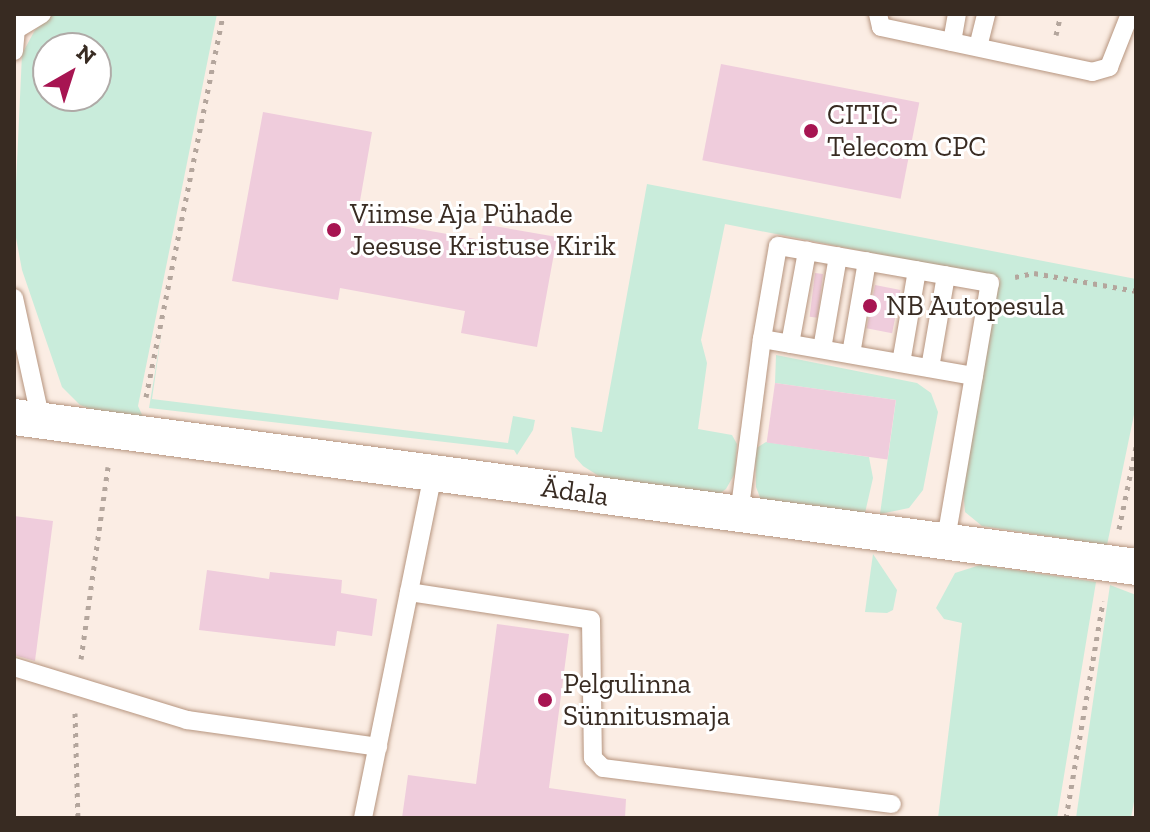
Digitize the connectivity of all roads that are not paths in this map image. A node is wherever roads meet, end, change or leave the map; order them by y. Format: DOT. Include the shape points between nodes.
graph roads {
  1 [pos="42,14"];
  2 [pos="878,14"];
  3 [pos="916,14"];
  4 [pos="957,14"];
  5 [pos="986,14"];
  6 [pos="1130,14"];
  7 [pos="17,22"];
  8 [pos="912,33"];
  9 [pos="952,42"];
  10 [pos="978,47"];
  11 [pos="14,51"];
  12 [pos="807,251"];
  13 [pos="838,256"];
  14 [pos="867,261"];
  15 [pos="917,270"];
  16 [pos="946,275"];
  17 [pos="14,298"];
  18 [pos="762,339"];
  19 [pos="790,344"];
  20 [pos="822,349"];
  21 [pos="851,354"];
  22 [pos="901,363"];
  23 [pos="930,368"];
  24 [pos="974,376"];
  25 [pos="28,419"];
  26 [pos="433,473"];
  27 [pos="739,515"];
  28 [pos="945,545"];
  29 [pos="1124,565"];
  30 [pos="409,592"];
  31 [pos="14,667"];
  32 [pos="378,747"];
  33 [pos="892,804"];
  34 [pos="363,818"];
  1 -- 7 [label="lane"];
  2 -- 8 [label="lane" via="881,27"];
  3 -- 8 [label="lane"];
  4 -- 9 [label="lane"];
  5 -- 10 [label="lane"];
  6 -- 10 [label="lane" via="1109,67 1092,72"];
  7 -- 11 [label="lane"];
  8 -- 9 [label="lane"];
  9 -- 10 [label="lane"];
  12 -- 13 [label="lane"];
  12 -- 18 [label="lane" via="778,246"];
  12 -- 19 [label="lane"];
  13 -- 14 [label="lane"];
  13 -- 20 [label="lane"];
  14 -- 15 [label="lane"];
  14 -- 21 [label="lane"];
  15 -- 16 [label="lane"];
  15 -- 22 [label="lane"];
  16 -- 23 [label="lane"];
  16 -- 24 [label="lane" via="990,283"];
  17 -- 25 [label="lane"];
  18 -- 19 [label="lane"];
  18 -- 27 [label="lane"];
  19 -- 20 [label="lane"];
  20 -- 21 [label="lane"];
  21 -- 22 [label="lane"];
  22 -- 23 [label="lane"];
  23 -- 24 [label="lane"];
  24 -- 28 [label="lane"];
  25 -- 26 [label="street, Ädala"];
  26 -- 27 [label="street, Ädala"];
  26 -- 30 [label="lane"];
  27 -- 28 [label="street, Ädala"];
  28 -- 29 [label="street, Ädala"];
  30 -- 32 [label="lane"];
  30 -- 33 [label="lane" via="591,620 593,758 603,768"];
  31 -- 32 [label="lane" via="187,720"];
  32 -- 34 [label="lane"];
}
